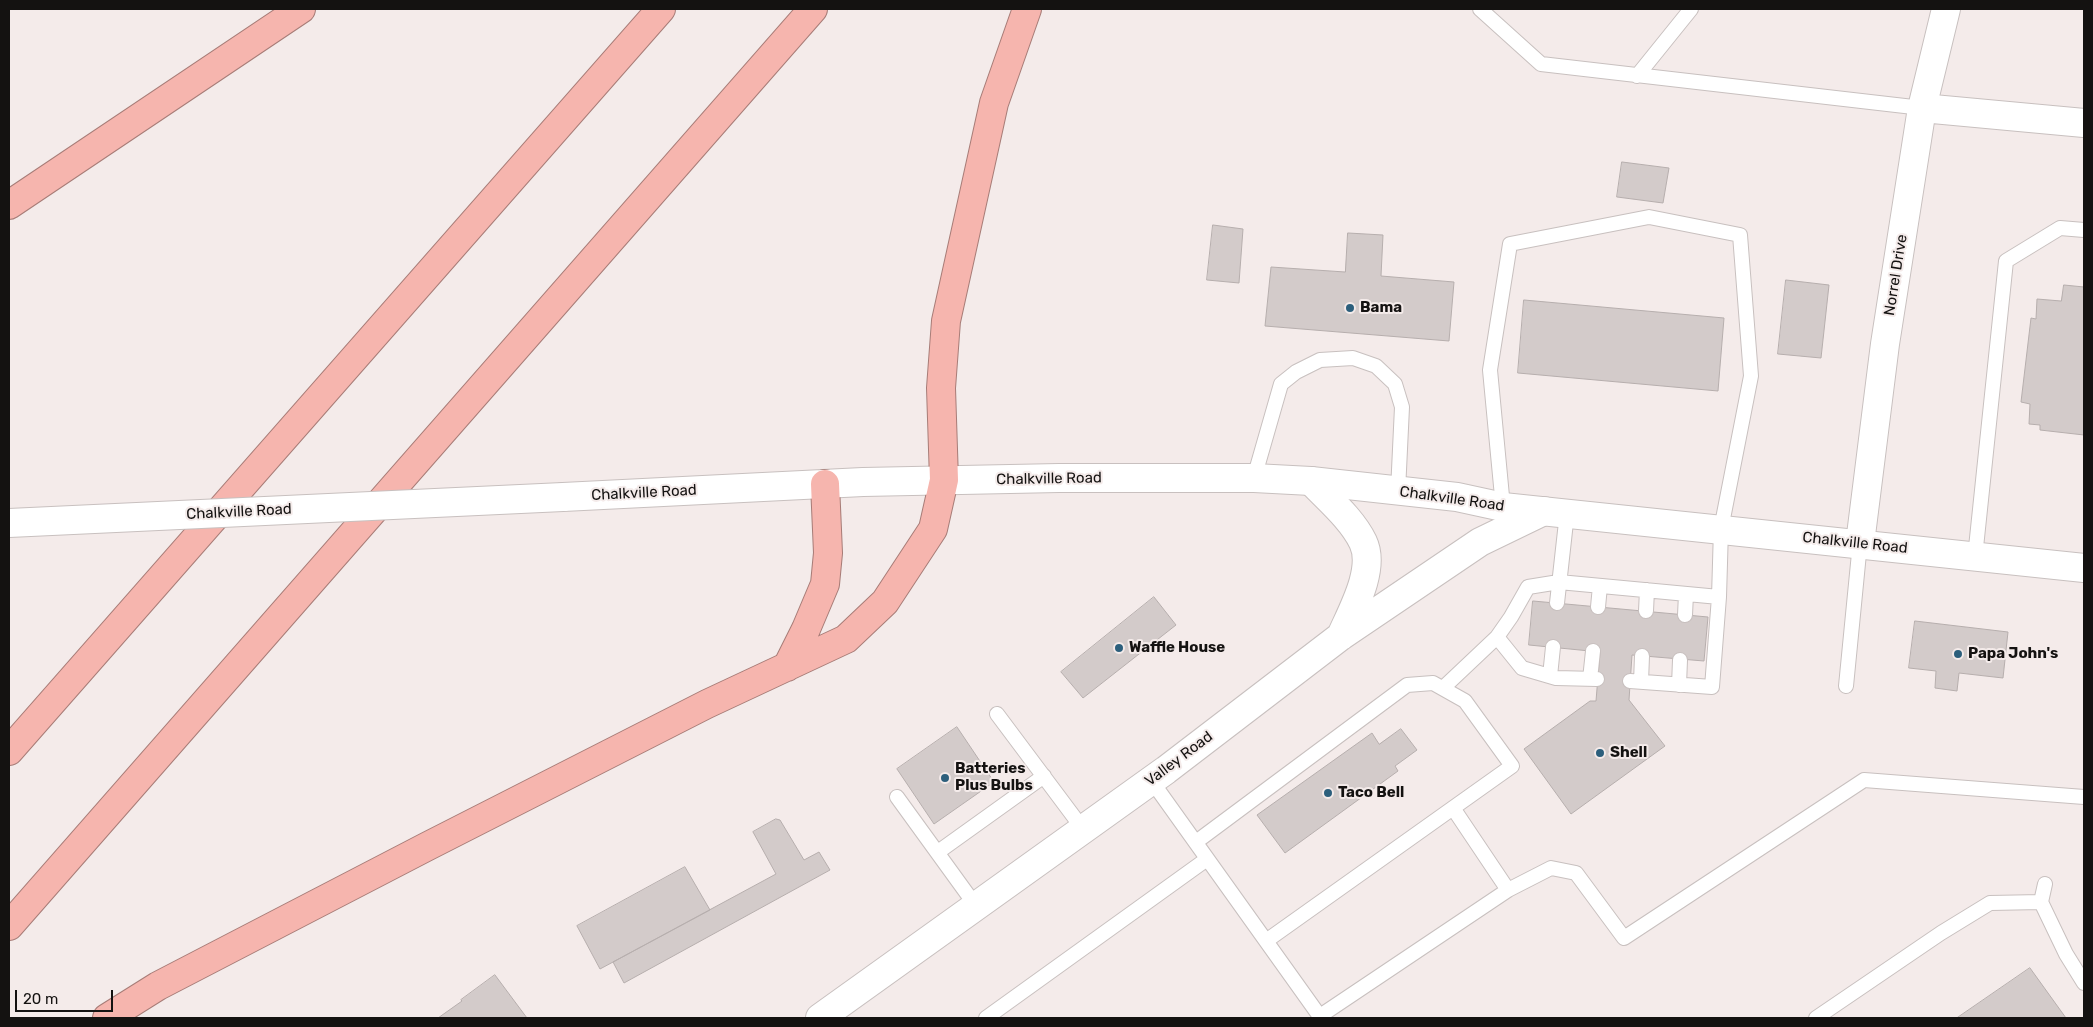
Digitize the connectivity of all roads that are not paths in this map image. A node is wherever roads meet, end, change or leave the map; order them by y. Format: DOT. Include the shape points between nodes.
graph roads {
  1 [pos="301,9"];
  2 [pos="661,9"];
  3 [pos="813,9"];
  4 [pos="1028,9"];
  5 [pos="1480,9"];
  6 [pos="1691,9"];
  7 [pos="1946,9"];
  8 [pos="1637,76"];
  9 [pos="1922,108"];
  10 [pos="2084,123"];
  11 [pos="9,205"];
  12 [pos="2084,230"];
  13 [pos="1254,478"];
  14 [pos="944,480"];
  15 [pos="1311,481"];
  16 [pos="825,484"];
  17 [pos="1398,490"];
  18 [pos="1503,507"];
  19 [pos="1556,512"];
  20 [pos="9,523"];
  21 [pos="1721,528"];
  22 [pos="1860,543"];
  23 [pos="1975,557"];
  24 [pos="2084,568"];
  25 [pos="1559,582"];
  26 [pos="1600,586"];
  27 [pos="1647,590"];
  28 [pos="1686,594"];
  29 [pos="1718,597"];
  30 [pos="1557,603"];
  31 [pos="1598,607"];
  32 [pos="1646,612"];
  33 [pos="1685,615"];
  34 [pos="1341,636"];
  35 [pos="1497,637"];
  36 [pos="1553,647"];
  37 [pos="1593,651"];
  38 [pos="1642,656"];
  39 [pos="1680,660"];
  40 [pos="787,667"];
  41 [pos="1550,676"];
  42 [pos="1679,685"];
  43 [pos="1846,686"];
  44 [pos="1443,688"];
  45 [pos="998,714"];
  46 [pos="9,752"];
  47 [pos="1044,776"];
  48 [pos="1151,780"];
  49 [pos="897,797"];
  50 [pos="2084,797"];
  51 [pos="1453,808"];
  52 [pos="1083,829"];
  53 [pos="1196,842"];
  54 [pos="938,852"];
  55 [pos="1208,859"];
  56 [pos="2045,884"];
  57 [pos="1508,890"];
  58 [pos="2040,902"];
  59 [pos="976,906"];
  60 [pos="9,926"];
  61 [pos="1266,941"];
  62 [pos="2084,983"];
  63 [pos="1320,1017"];
  64 [pos="106,1018"];
  65 [pos="820,1018"];
  66 [pos="986,1018"];
  67 [pos="1816,1018"];
  1 -- 11 [label="highway"];
  2 -- 46 [label="highway"];
  3 -- 60 [label="highway"];
  4 -- 14 [label="highway" via="994,103 946,321 941,388"];
  5 -- 8 [label="lane" via="1541,64"];
  6 -- 8 [label="lane"];
  7 -- 9 [label="main road, Norrel Drive"];
  8 -- 9 [label="lane"];
  9 -- 10 [label="main road"];
  9 -- 22 [label="main road, Norrel Drive" via="1885,344"];
  12 -- 23 [label="lane" via="2060,228 2006,261"];
  13 -- 14 [label="main road, Chalkville Road"];
  13 -- 15 [label="main road, Chalkville Road"];
  13 -- 17 [label="lane" via="1281,384 1320,360 1353,358 1376,366 1395,384 1402,407"];
  14 -- 16 [label="main road, Chalkville Road"];
  14 -- 40 [label="highway" via="933,528 886,602 846,639"];
  15 -- 17 [label="main road, Chalkville Road"];
  15 -- 34 [label="main road" via="1348,520 1364,543 1367,564 1362,586"];
  16 -- 20 [label="main road, Chalkville Road, bridge"];
  16 -- 40 [label="highway" via="828,554 825,584"];
  17 -- 18 [label="main road, Chalkville Road" via="1457,497"];
  18 -- 19 [label="main road, Chalkville Road"];
  18 -- 21 [label="lane" via="1490,370 1510,244 1649,217 1740,235 1751,376"];
  19 -- 21 [label="main road, Chalkville Road"];
  19 -- 25 [label="lane"];
  19 -- 34 [label="main road, Valley Road" via="1480,542"];
  21 -- 22 [label="main road, Chalkville Road"];
  21 -- 29 [label="lane"];
  22 -- 23 [label="main road, Chalkville Road"];
  22 -- 43 [label="lane"];
  23 -- 24 [label="main road, Chalkville Road"];
  25 -- 26 [label="lane"];
  25 -- 30 [label="lane"];
  25 -- 35 [label="lane" via="1528,587"];
  26 -- 27 [label="lane"];
  26 -- 31 [label="lane"];
  27 -- 28 [label="lane"];
  27 -- 32 [label="lane"];
  28 -- 29 [label="lane"];
  28 -- 33 [label="lane"];
  29 -- 42 [label="lane" via="1712,687"];
  34 -- 48 [label="main road, Valley Road"];
  35 -- 41 [label="lane" via="1522,668"];
  35 -- 44 [label="lane"];
  36 -- 41 [label="lane"];
  37 -- 41 [label="lane" via="1594,679"];
  38 -- 42 [label="lane" via="1635,681"];
  39 -- 42 [label="lane"];
  40 -- 64 [label="highway" via="707,704 428,846 158,986"];
  44 -- 51 [label="lane" via="1465,701 1512,766"];
  44 -- 53 [label="lane" via="1433,683 1408,685"];
  45 -- 47 [label="lane"];
  47 -- 52 [label="lane"];
  47 -- 54 [label="lane"];
  48 -- 52 [label="main road, Valley Road"];
  48 -- 53 [label="lane"];
  49 -- 54 [label="lane"];
  50 -- 57 [label="lane" via="1864,780 1624,938 1576,873 1551,868"];
  51 -- 57 [label="lane"];
  51 -- 61 [label="lane"];
  52 -- 59 [label="main road, Valley Road"];
  53 -- 55 [label="lane"];
  54 -- 59 [label="lane"];
  55 -- 61 [label="lane"];
  55 -- 66 [label="lane"];
  56 -- 58 [label="lane"];
  57 -- 63 [label="lane"];
  58 -- 62 [label="lane"];
  58 -- 67 [label="lane" via="1990,903"];
  59 -- 65 [label="main road, Valley Road"];
  61 -- 63 [label="lane"];
}
